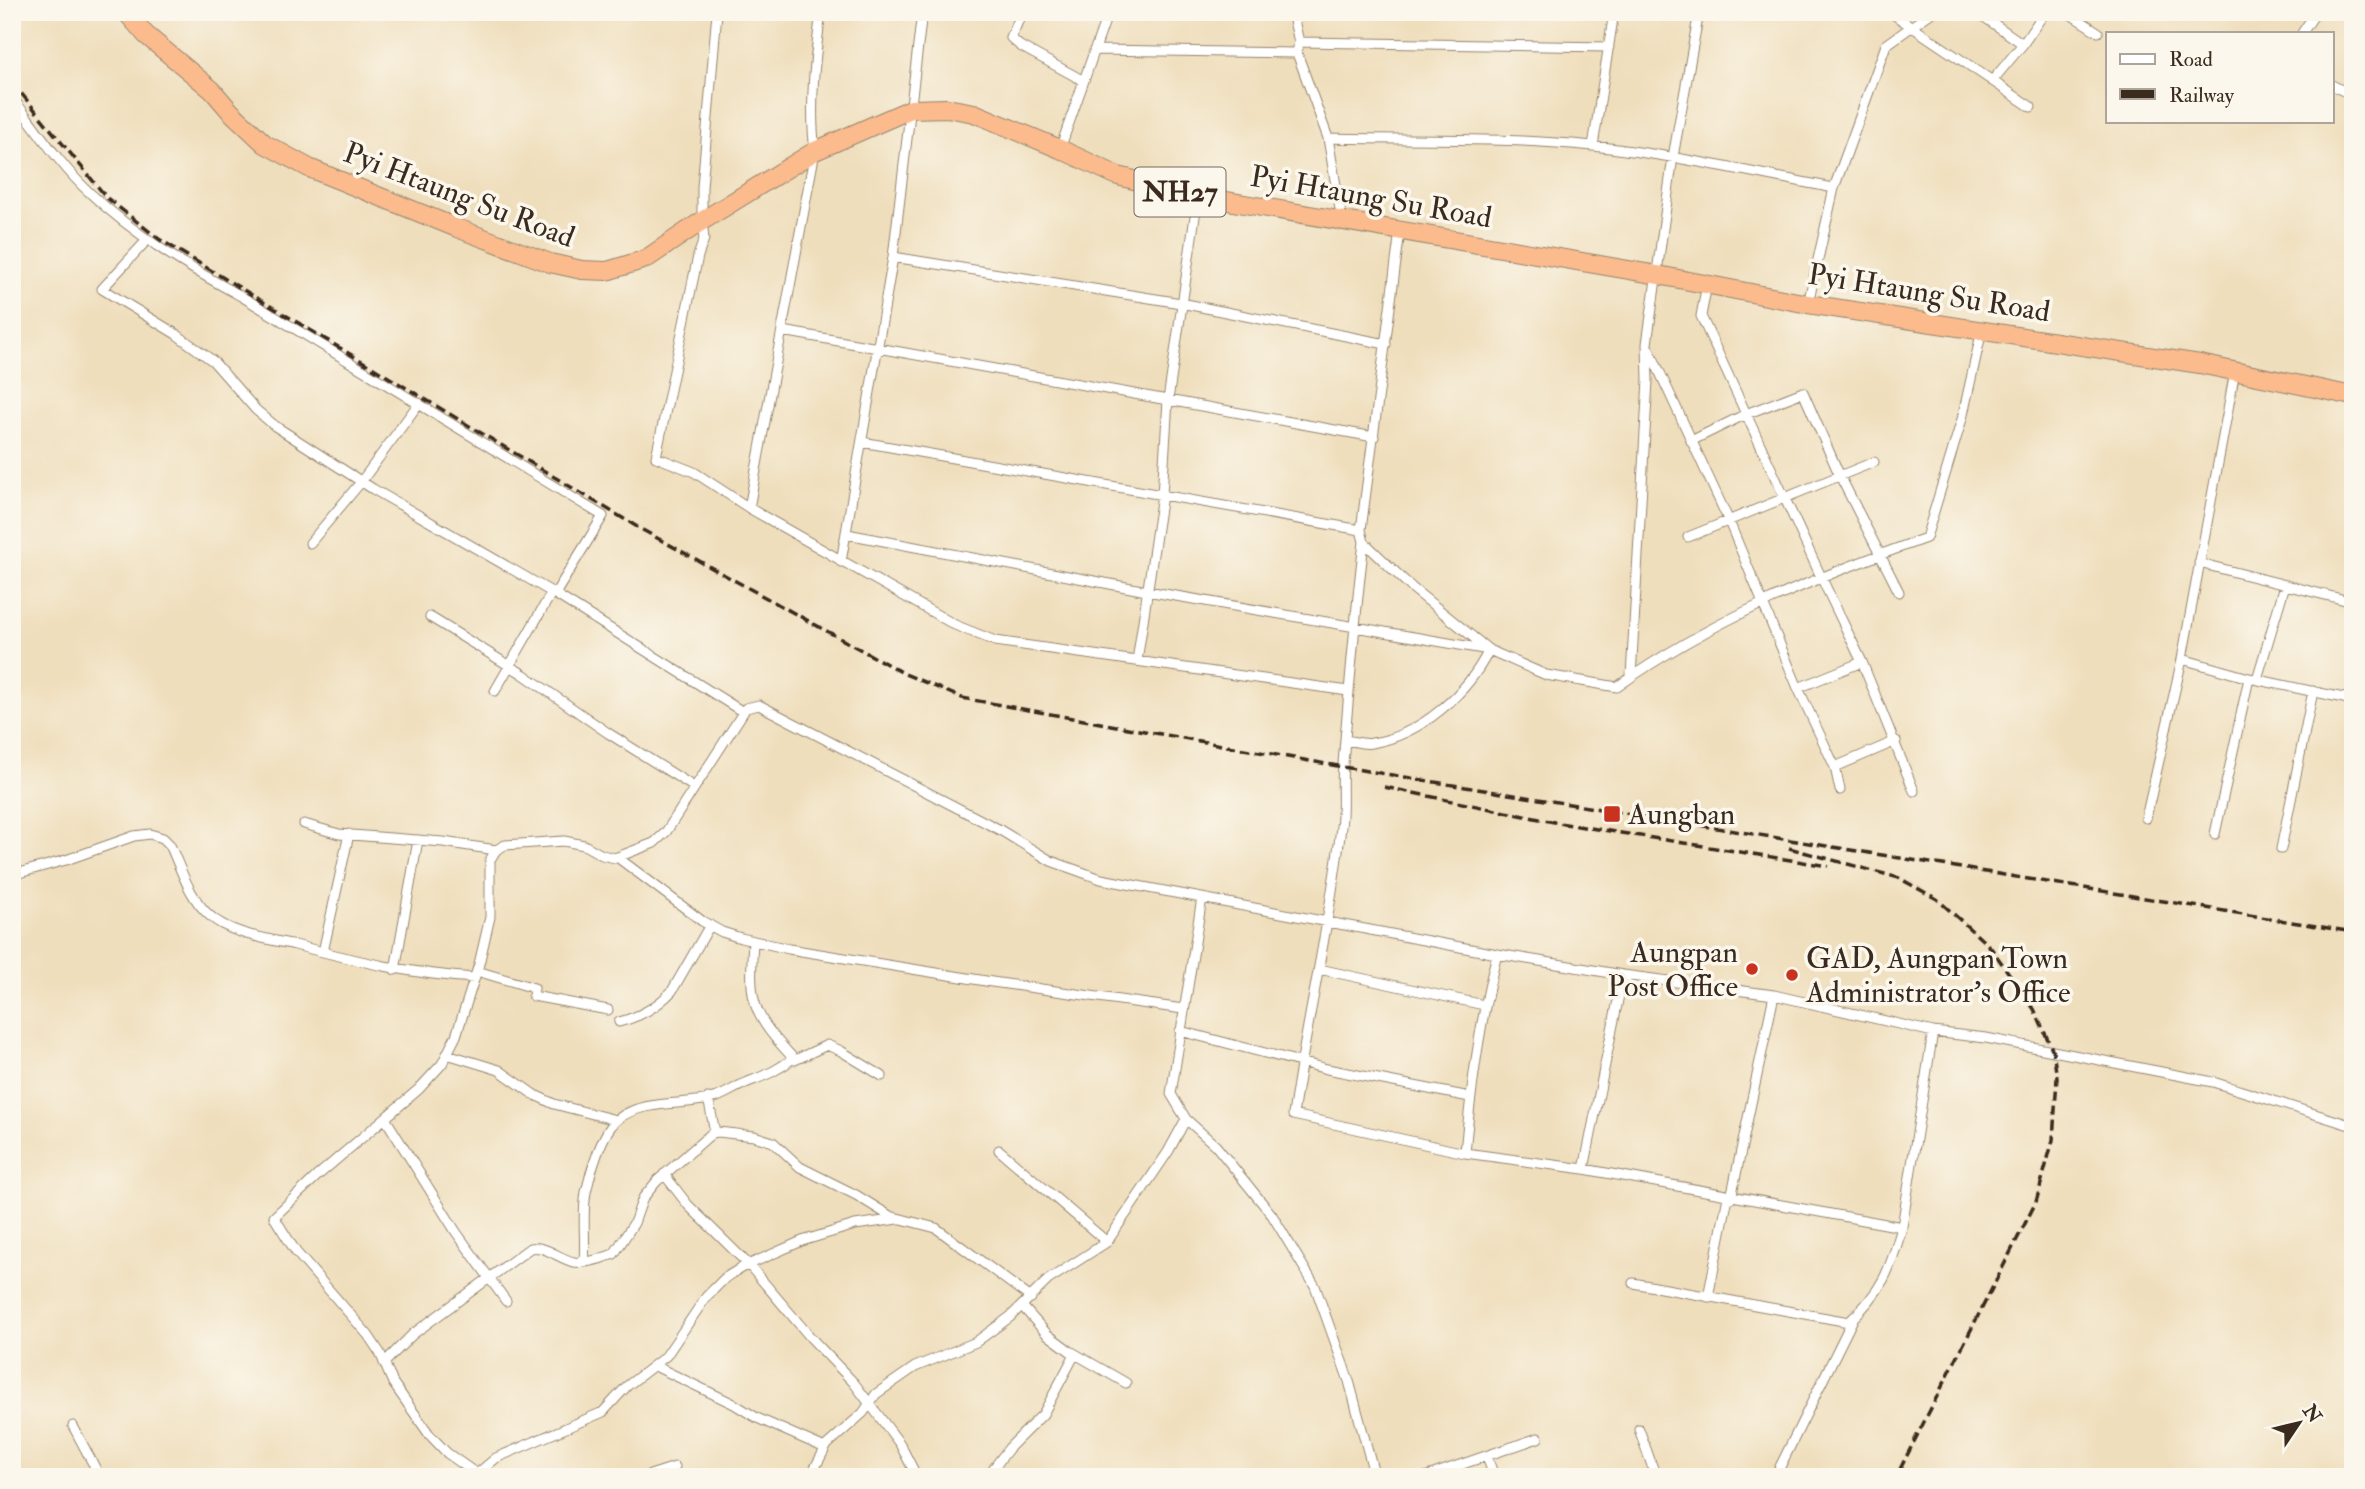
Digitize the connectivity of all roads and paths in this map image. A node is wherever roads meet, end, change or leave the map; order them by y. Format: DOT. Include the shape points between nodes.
graph roads {
  1 [pos="126,12"];
  2 [pos="718,12"];
  3 [pos="821,12"];
  4 [pos="922,12"];
  5 [pos="1022,12"];
  6 [pos="1108,12"];
  7 [pos="1292,12"];
  8 [pos="1614,12"];
  9 [pos="1699,12"];
  10 [pos="1890,12"];
  11 [pos="1931,12"];
  12 [pos="1977,12"];
  13 [pos="2045,12"];
  14 [pos="2067,12"];
  15 [pos="2316,12"];
  16 [pos="1912,28"];
  17 [pos="2098,32"];
  18 [pos="2303,32"];
  19 [pos="1299,42"];
  20 [pos="2023,44"];
  21 [pos="1609,47"];
  22 [pos="1094,50"];
  23 [pos="1297,52"];
  24 [pos="1082,80"];
  25 [pos="1992,81"];
  26 [pos="2334,86"];
  27 [pos="2353,96"];
  28 [pos="12,97"];
  29 [pos="2031,107"];
  30 [pos="911,109"];
  31 [pos="1328,138"];
  32 [pos="1593,146"];
  33 [pos="1060,149"];
  34 [pos="815,152"];
  35 [pos="1673,157"];
  36 [pos="1834,188"];
  37 [pos="1198,196"];
  38 [pos="1342,221"];
  39 [pos="702,222"];
  40 [pos="1400,230"];
  41 [pos="148,239"];
  42 [pos="893,257"];
  43 [pos="1658,275"];
  44 [pos="1707,284"];
  45 [pos="1181,303"];
  46 [pos="1808,304"];
  47 [pos="1983,329"];
  48 [pos="783,331"];
  49 [pos="1386,344"];
  50 [pos="1647,344"];
  51 [pos="878,349"];
  52 [pos="2235,370"];
  53 [pos="2353,396"];
  54 [pos="1168,400"];
  55 [pos="419,404"];
  56 [pos="1746,414"];
  57 [pos="1374,437"];
  58 [pos="1690,441"];
  59 [pos="862,442"];
  60 [pos="1874,462"];
  61 [pos="1839,474"];
  62 [pos="361,481"];
  63 [pos="1162,495"];
  64 [pos="1785,498"];
  65 [pos="749,508"];
  66 [pos="1728,519"];
  67 [pos="1361,530"];
  68 [pos="847,534"];
  69 [pos="1688,537"];
  70 [pos="1364,542"];
  71 [pos="310,543"];
  72 [pos="1880,554"];
  73 [pos="841,562"];
  74 [pos="2199,563"];
  75 [pos="1822,579"];
  76 [pos="2285,585"];
  77 [pos="1147,591"];
  78 [pos="1899,592"];
  79 [pos="554,593"];
  80 [pos="2353,602"];
  81 [pos="1764,603"];
  82 [pos="430,617"];
  83 [pos="1353,626"];
  84 [pos="1489,650"];
  85 [pos="2182,659"];
  86 [pos="1137,661"];
  87 [pos="1862,662"];
  88 [pos="510,667"];
  89 [pos="1631,677"];
  90 [pos="2253,679"];
  91 [pos="1798,688"];
  92 [pos="495,691"];
  93 [pos="1348,691"];
  94 [pos="2313,691"];
  95 [pos="2353,700"];
  96 [pos="743,712"];
  97 [pos="1345,740"];
  98 [pos="1896,741"];
  99 [pos="1835,767"];
  100 [pos="694,787"];
  101 [pos="1840,790"];
  102 [pos="1914,790"];
  103 [pos="2146,818"];
  104 [pos="304,824"];
  105 [pos="349,834"];
  106 [pos="2215,834"];
  107 [pos="418,840"];
  108 [pos="2281,849"];
  109 [pos="496,850"];
  110 [pos="617,857"];
  111 [pos="2353,858"];
  112 [pos="2351,870"];
  113 [pos="12,875"];
  114 [pos="1202,898"];
  115 [pos="1329,921"];
  116 [pos="710,925"];
  117 [pos="753,941"];
  118 [pos="323,953"];
  119 [pos="1496,954"];
  120 [pos="1319,969"];
  121 [pos="396,970"];
  122 [pos="476,975"];
  123 [pos="1623,975"];
  124 [pos="1774,995"];
  125 [pos="1484,1005"];
  126 [pos="1183,1009"];
  127 [pos="608,1010"];
  128 [pos="619,1022"];
  129 [pos="1180,1031"];
  130 [pos="1933,1032"];
  131 [pos="447,1054"];
  132 [pos="793,1058"];
  133 [pos="1301,1063"];
  134 [pos="882,1076"];
  135 [pos="1470,1097"];
  136 [pos="708,1098"];
  137 [pos="385,1118"];
  138 [pos="1186,1119"];
  139 [pos="616,1120"];
  140 [pos="2353,1126"];
  141 [pos="715,1132"];
  142 [pos="999,1150"];
  143 [pos="1465,1153"];
  144 [pos="1584,1169"];
  145 [pos="664,1174"];
  146 [pos="1729,1197"];
  147 [pos="900,1219"];
  148 [pos="1902,1227"];
  149 [pos="1107,1242"];
  150 [pos="584,1262"];
  151 [pos="749,1265"];
  152 [pos="489,1278"];
  153 [pos="1633,1283"];
  154 [pos="1708,1297"];
  155 [pos="1031,1298"];
  156 [pos="506,1301"];
  157 [pos="1022,1306"];
  158 [pos="1854,1317"];
  159 [pos="1075,1354"];
  160 [pos="384,1363"];
  161 [pos="655,1366"];
  162 [pos="1126,1383"];
  163 [pos="869,1404"];
  164 [pos="73,1426"];
  165 [pos="1639,1429"];
  166 [pos="1538,1438"];
  167 [pos="825,1448"];
  168 [pos="1487,1456"];
  169 [pos="675,1467"];
  170 [pos="2353,1472"];
  171 [pos="479,1476"];
  172 [pos="100,1477"];
  173 [pos="644,1477"];
  174 [pos="810,1477"];
  175 [pos="917,1477"];
  176 [pos="987,1477"];
  177 [pos="1375,1477"];
  178 [pos="1425,1477"];
  179 [pos="1494,1477"];
  180 [pos="1656,1477"];
  181 [pos="1775,1477"];
  182 [pos="2330,1477"];
  1 -- 39 [label="highway, Pyi Htaung Su Road / NH27" via="265,144 309,168 550,263 607,271 646,259"];
  2 -- 39 [label="street"];
  3 -- 34 [label="street" via="811,122"];
  4 -- 30 [label="street"];
  5 -- 24 [label="street" via="1011,38"];
  6 -- 22 [label="street"];
  7 -- 19 [label="street"];
  8 -- 21 [label="street"];
  9 -- 35 [label="street"];
  10 -- 16 [label="street"];
  11 -- 16 [label="street"];
  12 -- 20 [label="street"];
  13 -- 20 [label="street"];
  14 -- 17 [label="street"];
  15 -- 18 [label="street"];
  16 -- 25 [label="street"];
  16 -- 36 [label="street" via="1886,44"];
  19 -- 21 [label="street"];
  19 -- 23 [label="street"];
  20 -- 25 [label="street"];
  21 -- 32 [label="street"];
  22 -- 23 [label="street"];
  22 -- 24 [label="street"];
  23 -- 31 [label="street"];
  24 -- 33 [label="street"];
  25 -- 29 [label="street"];
  26 -- 27 [label="street"];
  28 -- 41 [label="street" via="88,192"];
  30 -- 33 [label="highway, Pyi Htaung Su Road / NH27" via="974,113"];
  30 -- 34 [label="highway, Pyi Htaung Su Road / NH27"];
  30 -- 42 [label="street"];
  31 -- 32 [label="street"];
  31 -- 38 [label="street"];
  32 -- 35 [label="street"];
  33 -- 37 [label="highway, Pyi Htaung Su Road / NH27" via="1118,176"];
  34 -- 39 [label="highway, Pyi Htaung Su Road / NH27"];
  34 -- 48 [label="street"];
  35 -- 36 [label="street"];
  35 -- 43 [label="street"];
  36 -- 46 [label="street"];
  37 -- 38 [label="highway, Pyi Htaung Su Road / NH27"];
  37 -- 45 [label="street"];
  38 -- 40 [label="highway, Pyi Htaung Su Road / NH27"];
  39 -- 65 [label="street" via="704,239 656,457 694,472"];
  40 -- 43 [label="highway, Pyi Htaung Su Road / NH27"];
  40 -- 49 [label="street"];
  41 -- 55 [label="street" via="190,269"];
  41 -- 62 [label="street" via="102,289 213,361 275,426"];
  42 -- 45 [label="street"];
  42 -- 51 [label="street"];
  43 -- 44 [label="highway, Pyi Htaung Su Road / NH27"];
  43 -- 50 [label="street"];
  44 -- 46 [label="highway, Pyi Htaung Su Road / NH27"];
  44 -- 56 [label="street" via="1702,316"];
  45 -- 49 [label="street"];
  45 -- 54 [label="street"];
  46 -- 47 [label="highway, Pyi Htaung Su Road / NH27"];
  47 -- 52 [label="highway, Pyi Htaung Su Road / NH27"];
  47 -- 72 [label="street" via="1926,538"];
  48 -- 51 [label="street"];
  48 -- 65 [label="street"];
  49 -- 57 [label="street"];
  50 -- 58 [label="street"];
  50 -- 89 [label="street"];
  51 -- 54 [label="street"];
  51 -- 59 [label="street"];
  52 -- 53 [label="highway, Pyi Htaung Su Road / NH27"];
  52 -- 74 [label="street"];
  54 -- 57 [label="street"];
  54 -- 63 [label="street"];
  55 -- 62 [label="street"];
  55 -- 79 [label="street" via="603,516"];
  56 -- 58 [label="street"];
  56 -- 61 [label="street" via="1803,392"];
  56 -- 64 [label="street"];
  57 -- 67 [label="street"];
  58 -- 66 [label="street"];
  59 -- 63 [label="street"];
  59 -- 68 [label="street"];
  60 -- 61 [label="street"];
  61 -- 64 [label="street"];
  61 -- 72 [label="street"];
  62 -- 71 [label="street"];
  62 -- 79 [label="street"];
  63 -- 67 [label="street"];
  63 -- 77 [label="street"];
  64 -- 66 [label="street"];
  64 -- 75 [label="street"];
  65 -- 73 [label="street"];
  66 -- 69 [label="street"];
  66 -- 81 [label="street"];
  67 -- 70 [label="street"];
  68 -- 73 [label="street"];
  68 -- 77 [label="street"];
  70 -- 83 [label="street"];
  70 -- 84 [label="street"];
  72 -- 75 [label="street"];
  72 -- 78 [label="street"];
  73 -- 86 [label="street" via="955,625 995,641"];
  74 -- 76 [label="street"];
  74 -- 85 [label="street"];
  75 -- 81 [label="street"];
  75 -- 87 [label="street"];
  76 -- 80 [label="street"];
  76 -- 90 [label="street"];
  77 -- 83 [label="street"];
  77 -- 86 [label="street"];
  79 -- 88 [label="street"];
  79 -- 96 [label="street"];
  81 -- 89 [label="street" via="1721,621"];
  81 -- 91 [label="street"];
  82 -- 88 [label="street"];
  83 -- 84 [label="street"];
  83 -- 93 [label="street"];
  84 -- 89 [label="street" via="1546,675 1618,687"];
  84 -- 97 [label="street" via="1465,685 1424,720 1399,735 1370,744"];
  85 -- 90 [label="street"];
  85 -- 103 [label="street"];
  86 -- 93 [label="street"];
  87 -- 91 [label="street"];
  87 -- 98 [label="street"];
  88 -- 92 [label="street"];
  88 -- 100 [label="street"];
  90 -- 94 [label="street"];
  90 -- 106 [label="street"];
  91 -- 99 [label="street"];
  93 -- 97 [label="street"];
  94 -- 95 [label="street"];
  94 -- 108 [label="street"];
  96 -- 100 [label="street"];
  96 -- 114 [label="street" via="759,705 1051,861 1101,879"];
  97 -- 115 [label="street" via="1342,823"];
  98 -- 99 [label="street"];
  98 -- 102 [label="street"];
  99 -- 101 [label="street"];
  100 -- 110 [label="street" via="654,843"];
  104 -- 105 [label="street"];
  105 -- 107 [label="street"];
  105 -- 118 [label="street"];
  107 -- 109 [label="street"];
  107 -- 121 [label="street"];
  109 -- 110 [label="street" via="505,845 564,841"];
  109 -- 122 [label="street" via="490,860 489,917"];
  110 -- 116 [label="street"];
  111 -- 112 [label="street"];
  113 -- 118 [label="street" via="150,834 170,845 197,902 212,918 259,938"];
  114 -- 115 [label="street"];
  114 -- 126 [label="street"];
  115 -- 119 [label="street"];
  115 -- 120 [label="street"];
  116 -- 117 [label="street"];
  116 -- 128 [label="street" via="665,999"];
  117 -- 126 [label="street"];
  117 -- 132 [label="street" via="755,1010"];
  118 -- 121 [label="street"];
  119 -- 123 [label="street"];
  119 -- 125 [label="street"];
  120 -- 125 [label="street"];
  120 -- 133 [label="street"];
  121 -- 122 [label="street" via="432,976"];
  122 -- 127 [label="street" via="534,988 533,996"];
  122 -- 131 [label="street"];
  123 -- 124 [label="street"];
  123 -- 144 [label="street"];
  124 -- 130 [label="street"];
  124 -- 146 [label="street"];
  125 -- 135 [label="street"];
  126 -- 129 [label="street"];
  129 -- 133 [label="street"];
  129 -- 138 [label="street" via="1171,1094"];
  130 -- 140 [label="street" via="2213,1082"];
  130 -- 148 [label="street"];
  131 -- 137 [label="street" via="419,1089"];
  131 -- 139 [label="street" via="499,1070 554,1104"];
  132 -- 134 [label="street" via="827,1045"];
  132 -- 136 [label="street" via="766,1076"];
  133 -- 135 [label="street"];
  133 -- 143 [label="street" via="1293,1115"];
  135 -- 143 [label="street"];
  136 -- 139 [label="street" via="644,1108"];
  136 -- 141 [label="street"];
  137 -- 152 [label="street"];
  137 -- 160 [label="street" via="274,1217 296,1252 368,1335"];
  138 -- 149 [label="street"];
  138 -- 177 [label="street" via="1216,1146 1272,1215 1315,1286 1349,1381"];
  139 -- 150 [label="street" via="604,1140 587,1191"];
  141 -- 145 [label="street"];
  141 -- 147 [label="street" via="773,1142 800,1167"];
  142 -- 149 [label="street"];
  143 -- 144 [label="street"];
  144 -- 146 [label="street"];
  145 -- 150 [label="street" via="643,1198 634,1223 614,1254"];
  145 -- 151 [label="street"];
  146 -- 148 [label="street"];
  146 -- 154 [label="street"];
  147 -- 151 [label="street" via="855,1225 802,1241"];
  147 -- 155 [label="street" via="936,1228"];
  148 -- 158 [label="street" via="1885,1278"];
  149 -- 155 [label="street" via="1048,1280"];
  150 -- 152 [label="street" via="530,1248"];
  151 -- 161 [label="street" via="706,1297"];
  151 -- 163 [label="street"];
  152 -- 156 [label="street"];
  152 -- 160 [label="street" via="413,1335"];
  153 -- 154 [label="street"];
  154 -- 158 [label="street" via="1849,1322"];
  155 -- 157 [label="street"];
  157 -- 159 [label="street" via="1047,1334"];
  157 -- 163 [label="street" via="976,1342 936,1357 896,1380"];
  158 -- 181 [label="street"];
  159 -- 162 [label="street"];
  159 -- 176 [label="street" via="1043,1414"];
  160 -- 171 [label="street" via="429,1434"];
  161 -- 167 [label="street"];
  161 -- 171 [label="street" via="627,1386 603,1412 496,1458"];
  163 -- 167 [label="street"];
  163 -- 175 [label="street" via="900,1444"];
  164 -- 172 [label="street"];
  165 -- 180 [label="street"];
  166 -- 168 [label="street"];
  167 -- 174 [label="street"];
  168 -- 178 [label="street"];
  168 -- 179 [label="street"];
  169 -- 173 [label="street"];
  170 -- 182 [label="street"];
}
